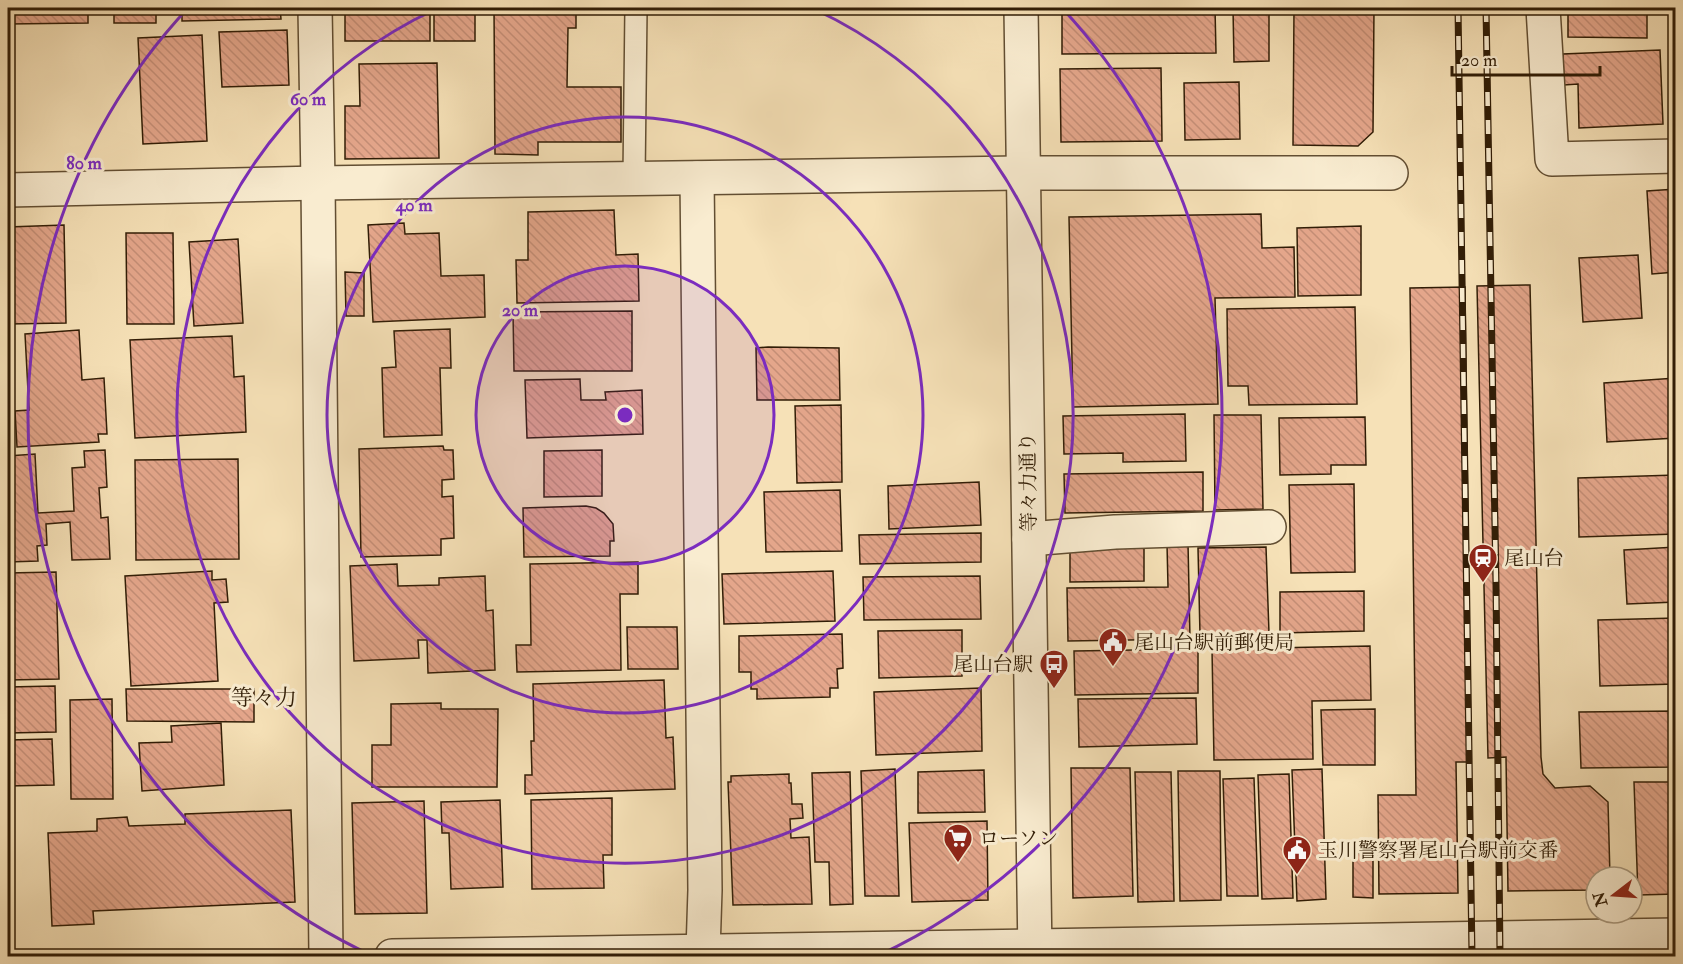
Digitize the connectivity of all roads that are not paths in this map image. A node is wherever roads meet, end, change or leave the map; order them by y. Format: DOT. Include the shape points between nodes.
graph roads {
  1 [pos="315,8"];
  2 [pos="636,8"];
  3 [pos="1021,8"];
  4 [pos="1543,8"];
  5 [pos="1676,156"];
  6 [pos="1024,173"];
  7 [pos="1391,173"];
  8 [pos="634,178"];
  9 [pos="697,178"];
  10 [pos="318,183"];
  11 [pos="8,190"];
  12 [pos="1269,527"];
  13 [pos="1029,539"];
  14 [pos="1676,935"];
  15 [pos="704,951"];
  16 [pos="1035,951"];
  17 [pos="326,957"];
  18 [pos="392,957"];
  1 -- 10 [label="street"];
  2 -- 8 [label="lane"];
  3 -- 6 [label="street, 等々力通り"];
  4 -- 5 [label="street" via="1552,159"];
  6 -- 7 [label="street"];
  6 -- 9 [label="street"];
  6 -- 13 [label="street, 等々力通り"];
  8 -- 9 [label="street"];
  8 -- 10 [label="street"];
  9 -- 15 [label="street"];
  10 -- 11 [label="street"];
  10 -- 17 [label="street"];
  12 -- 13 [label="street"];
  13 -- 16 [label="street, 等々力通り"];
  14 -- 16 [label="street"];
  15 -- 16 [label="street"];
  15 -- 18 [label="street"];
}
